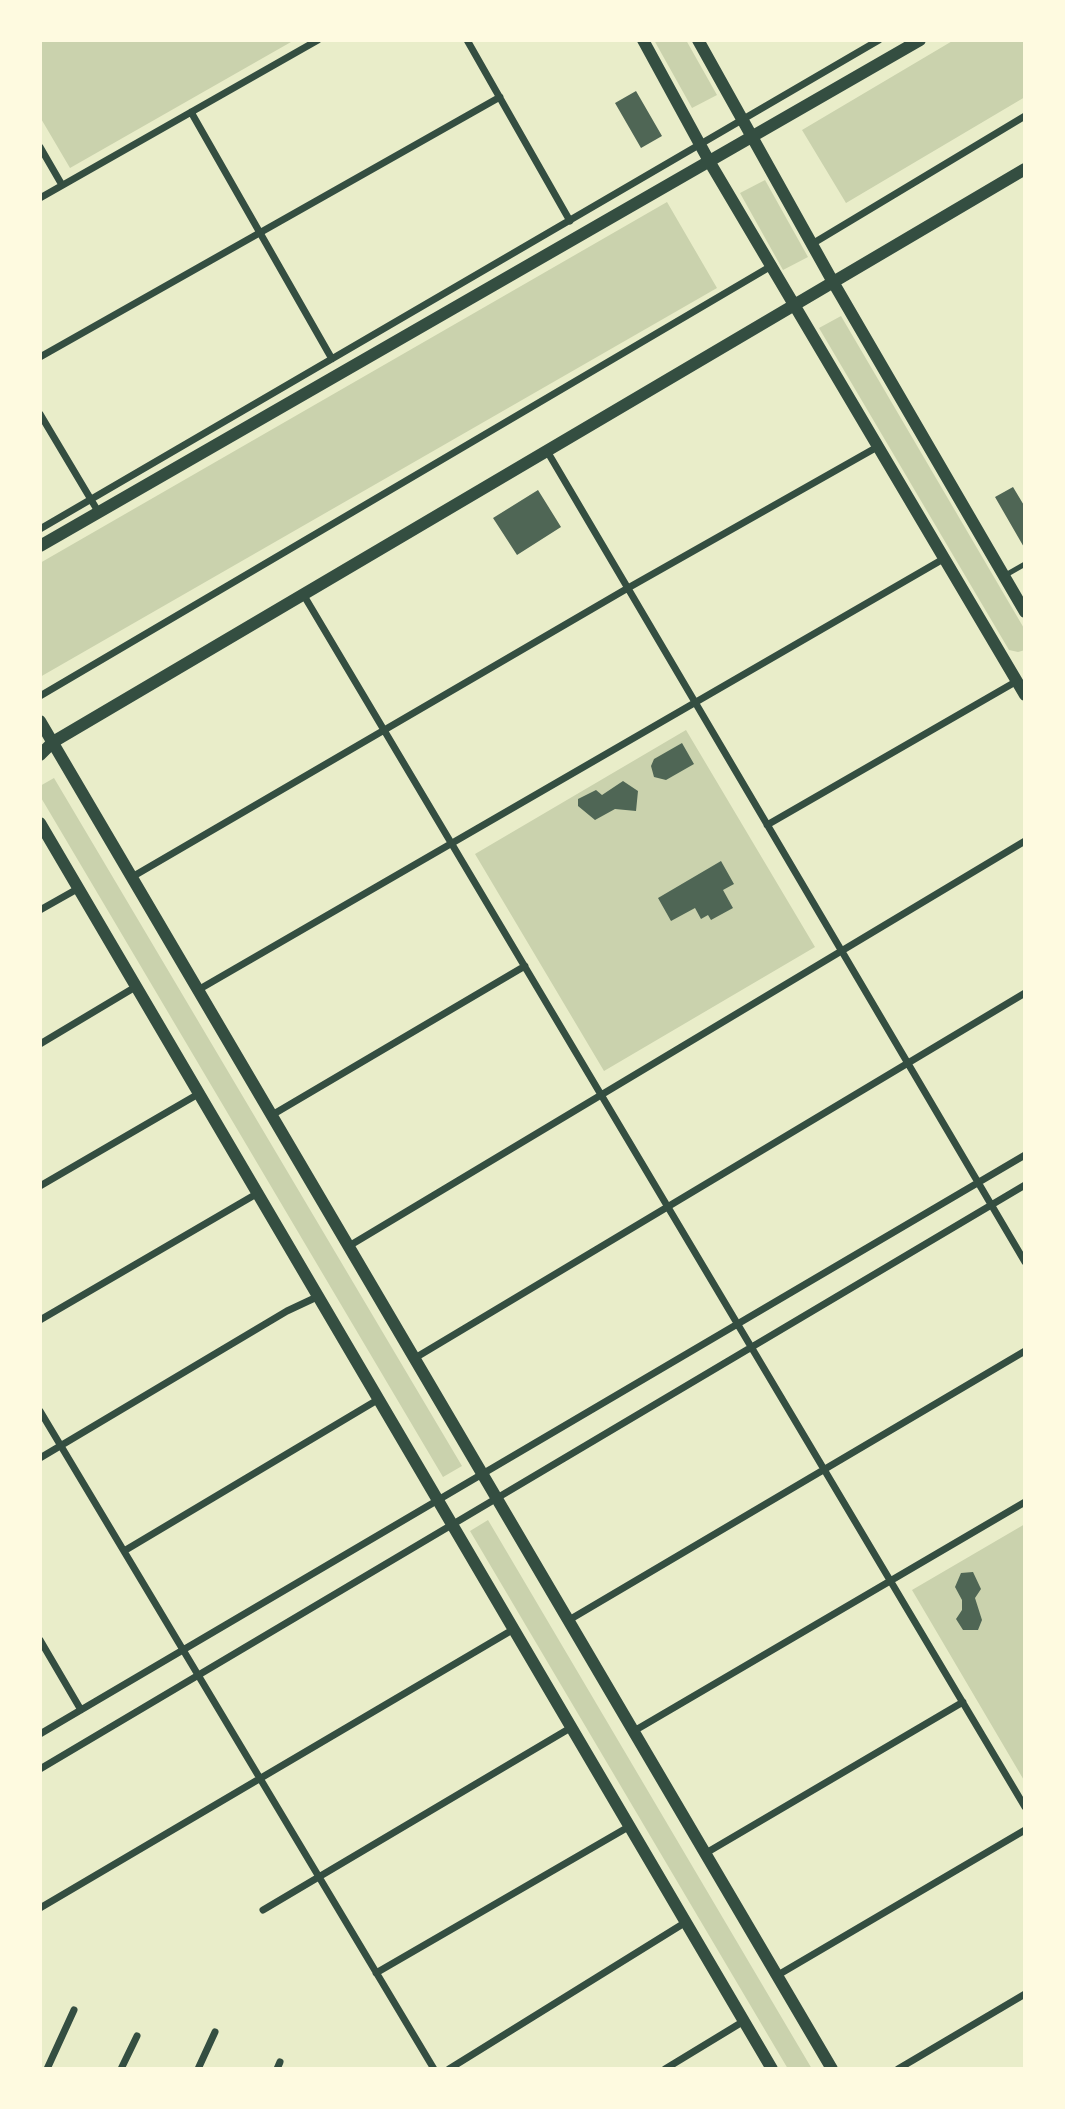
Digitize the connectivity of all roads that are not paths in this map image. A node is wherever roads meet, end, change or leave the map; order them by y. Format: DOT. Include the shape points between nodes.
graph roads {
  1 [pos="318,40"];
  2 [pos="467,40"];
  3 [pos="643,40"];
  4 [pos="698,40"];
  5 [pos="878,40"];
  6 [pos="920,40"];
  7 [pos="307,43"];
  8 [pos="500,97"];
  9 [pos="191,112"];
  10 [pos="1025,116"];
  11 [pos="742,120"];
  12 [pos="752,137"];
  13 [pos="700,145"];
  14 [pos="40,147"];
  15 [pos="709,161"];
  16 [pos="1025,169"];
  17 [pos="62,185"];
  18 [pos="40,198"];
  19 [pos="570,220"];
  20 [pos="260,233"];
  21 [pos="812,244"];
  22 [pos="772,265"];
  23 [pos="833,282"];
  24 [pos="796,304"];
  25 [pos="40,357"];
  26 [pos="332,359"];
  27 [pos="40,414"];
  28 [pos="879,446"];
  29 [pos="547,451"];
  30 [pos="91,500"];
  31 [pos="99,513"];
  32 [pos="40,529"];
  33 [pos="40,546"];
  34 [pos="945,558"];
  35 [pos="1025,564"];
  36 [pos="1004,576"];
  37 [pos="628,588"];
  38 [pos="303,594"];
  39 [pos="1025,612"];
  40 [pos="1017,681"];
  41 [pos="1025,695"];
  42 [pos="40,696"];
  43 [pos="695,702"];
  44 [pos="40,721"];
  45 [pos="384,730"];
  46 [pos="52,742"];
  47 [pos="40,755"];
  48 [pos="40,823"];
  49 [pos="767,825"];
  50 [pos="1025,841"];
  51 [pos="452,844"];
  52 [pos="132,877"];
  53 [pos="79,888"];
  54 [pos="40,910"];
  55 [pos="841,951"];
  56 [pos="525,967"];
  57 [pos="137,986"];
  58 [pos="198,990"];
  59 [pos="1025,993"];
  60 [pos="40,1045"];
  61 [pos="907,1063"];
  62 [pos="200,1093"];
  63 [pos="601,1095"];
  64 [pos="272,1115"];
  65 [pos="1025,1155"];
  66 [pos="978,1183"];
  67 [pos="1025,1185"];
  68 [pos="40,1186"];
  69 [pos="258,1193"];
  70 [pos="991,1205"];
  71 [pos="668,1207"];
  72 [pos="349,1246"];
  73 [pos="1025,1262"];
  74 [pos="318,1296"];
  75 [pos="40,1320"];
  76 [pos="736,1323"];
  77 [pos="751,1348"];
  78 [pos="1025,1351"];
  79 [pos="415,1358"];
  80 [pos="379,1399"];
  81 [pos="40,1411"];
  82 [pos="61,1446"];
  83 [pos="40,1458"];
  84 [pos="824,1470"];
  85 [pos="483,1474"];
  86 [pos="438,1498"];
  87 [pos="498,1499"];
  88 [pos="1025,1502"];
  89 [pos="454,1526"];
  90 [pos="124,1550"];
  91 [pos="890,1581"];
  92 [pos="569,1620"];
  93 [pos="514,1629"];
  94 [pos="40,1640"];
  95 [pos="183,1650"];
  96 [pos="199,1676"];
  97 [pos="963,1702"];
  98 [pos="81,1710"];
  99 [pos="572,1727"];
  100 [pos="634,1731"];
  101 [pos="40,1734"];
  102 [pos="40,1769"];
  103 [pos="260,1779"];
  104 [pos="1025,1807"];
  105 [pos="630,1826"];
  106 [pos="1025,1830"];
  107 [pos="706,1853"];
  108 [pos="318,1876"];
  109 [pos="40,1908"];
  110 [pos="263,1910"];
  111 [pos="686,1922"];
  112 [pos="376,1973"];
  113 [pos="778,1975"];
  114 [pos="1025,1994"];
  115 [pos="74,2010"];
  116 [pos="744,2021"];
  117 [pos="215,2032"];
  118 [pos="137,2036"];
  119 [pos="47,2069"];
  120 [pos="121,2069"];
  121 [pos="198,2069"];
  122 [pos="434,2069"];
  123 [pos="449,2069"];
  124 [pos="665,2069"];
  125 [pos="772,2069"];
  126 [pos="832,2069"];
  127 [pos="898,2069"];
  1 -- 7 [label="street"];
  2 -- 8 [label="street"];
  3 -- 13 [label="street"];
  4 -- 11 [label="street"];
  5 -- 11 [label="street"];
  6 -- 12 [label="street"];
  7 -- 9 [label="street"];
  8 -- 19 [label="street"];
  8 -- 20 [label="street"];
  9 -- 17 [label="street"];
  9 -- 20 [label="street"];
  10 -- 21 [label="street"];
  11 -- 12 [label="street"];
  11 -- 13 [label="street"];
  12 -- 15 [label="street"];
  12 -- 21 [label="street"];
  13 -- 15 [label="street"];
  13 -- 19 [label="street"];
  14 -- 17 [label="street"];
  15 -- 22 [label="street"];
  15 -- 31 [label="street"];
  16 -- 23 [label="street"];
  17 -- 18 [label="street"];
  19 -- 26 [label="street"];
  20 -- 25 [label="street"];
  20 -- 26 [label="street"];
  21 -- 23 [label="street"];
  22 -- 24 [label="street"];
  22 -- 42 [label="street"];
  23 -- 24 [label="street"];
  23 -- 36 [label="street"];
  24 -- 28 [label="street"];
  24 -- 29 [label="street"];
  26 -- 30 [label="street"];
  27 -- 30 [label="street"];
  28 -- 34 [label="street"];
  28 -- 37 [label="street"];
  29 -- 37 [label="street"];
  29 -- 38 [label="street"];
  30 -- 31 [label="street"];
  30 -- 32 [label="street"];
  31 -- 33 [label="street"];
  34 -- 40 [label="street"];
  34 -- 43 [label="street"];
  35 -- 36 [label="lane"];
  36 -- 39 [label="street"];
  37 -- 43 [label="street"];
  37 -- 45 [label="street"];
  38 -- 45 [label="street"];
  38 -- 46 [label="street"];
  40 -- 41 [label="street"];
  40 -- 49 [label="street"];
  43 -- 49 [label="street"];
  43 -- 51 [label="street"];
  44 -- 46 [label="street"];
  45 -- 51 [label="street"];
  45 -- 52 [label="street"];
  46 -- 47 [label="street"];
  46 -- 52 [label="street"];
  48 -- 53 [label="street"];
  49 -- 55 [label="street"];
  50 -- 55 [label="street"];
  51 -- 56 [label="street"];
  51 -- 58 [label="street"];
  52 -- 58 [label="street"];
  53 -- 54 [label="street"];
  53 -- 57 [label="street"];
  55 -- 61 [label="street"];
  55 -- 63 [label="street"];
  56 -- 63 [label="street"];
  56 -- 64 [label="street"];
  57 -- 60 [label="street"];
  57 -- 62 [label="street"];
  58 -- 64 [label="street"];
  59 -- 61 [label="street"];
  61 -- 66 [label="street"];
  61 -- 71 [label="street"];
  62 -- 68 [label="street"];
  62 -- 69 [label="street"];
  63 -- 71 [label="street"];
  63 -- 72 [label="street"];
  64 -- 72 [label="street"];
  65 -- 66 [label="street"];
  66 -- 70 [label="street"];
  66 -- 76 [label="street"];
  67 -- 70 [label="street"];
  69 -- 74 [label="street"];
  69 -- 75 [label="street"];
  70 -- 73 [label="street"];
  70 -- 77 [label="street"];
  71 -- 76 [label="street"];
  71 -- 79 [label="street"];
  72 -- 79 [label="street"];
  74 -- 80 [label="street"];
  74 -- 82 [label="street"];
  76 -- 77 [label="street"];
  76 -- 85 [label="street"];
  77 -- 84 [label="street"];
  77 -- 87 [label="street"];
  78 -- 84 [label="street"];
  79 -- 85 [label="street"];
  80 -- 86 [label="street"];
  80 -- 90 [label="street"];
  81 -- 82 [label="street"];
  82 -- 83 [label="street"];
  82 -- 90 [label="street"];
  84 -- 91 [label="street"];
  84 -- 92 [label="street"];
  85 -- 86 [label="street"];
  85 -- 87 [label="street"];
  86 -- 89 [label="street"];
  86 -- 95 [label="street"];
  87 -- 89 [label="street"];
  87 -- 92 [label="street"];
  88 -- 91 [label="street"];
  89 -- 93 [label="street"];
  89 -- 96 [label="street"];
  90 -- 95 [label="street"];
  91 -- 97 [label="street"];
  91 -- 100 [label="street"];
  92 -- 100 [label="street"];
  93 -- 99 [label="street"];
  93 -- 103 [label="street"];
  94 -- 98 [label="street"];
  95 -- 96 [label="street"];
  95 -- 98 [label="street"];
  96 -- 102 [label="street"];
  96 -- 103 [label="street"];
  97 -- 104 [label="street"];
  97 -- 107 [label="street"];
  98 -- 101 [label="street"];
  99 -- 105 [label="street"];
  99 -- 108 [label="street"];
  100 -- 107 [label="street"];
  103 -- 108 [label="street"];
  103 -- 109 [label="street"];
  105 -- 111 [label="street"];
  105 -- 112 [label="street"];
  106 -- 113 [label="street"];
  107 -- 113 [label="street"];
  108 -- 110 [label="street"];
  108 -- 112 [label="street"];
  111 -- 116 [label="street"];
  111 -- 123 [label="street"];
  112 -- 122 [label="street"];
  113 -- 126 [label="street"];
  114 -- 127 [label="street"];
  115 -- 119 [label="street"];
  116 -- 124 [label="street"];
  116 -- 125 [label="street"];
  117 -- 121 [label="street"];
  118 -- 120 [label="street"];
}
